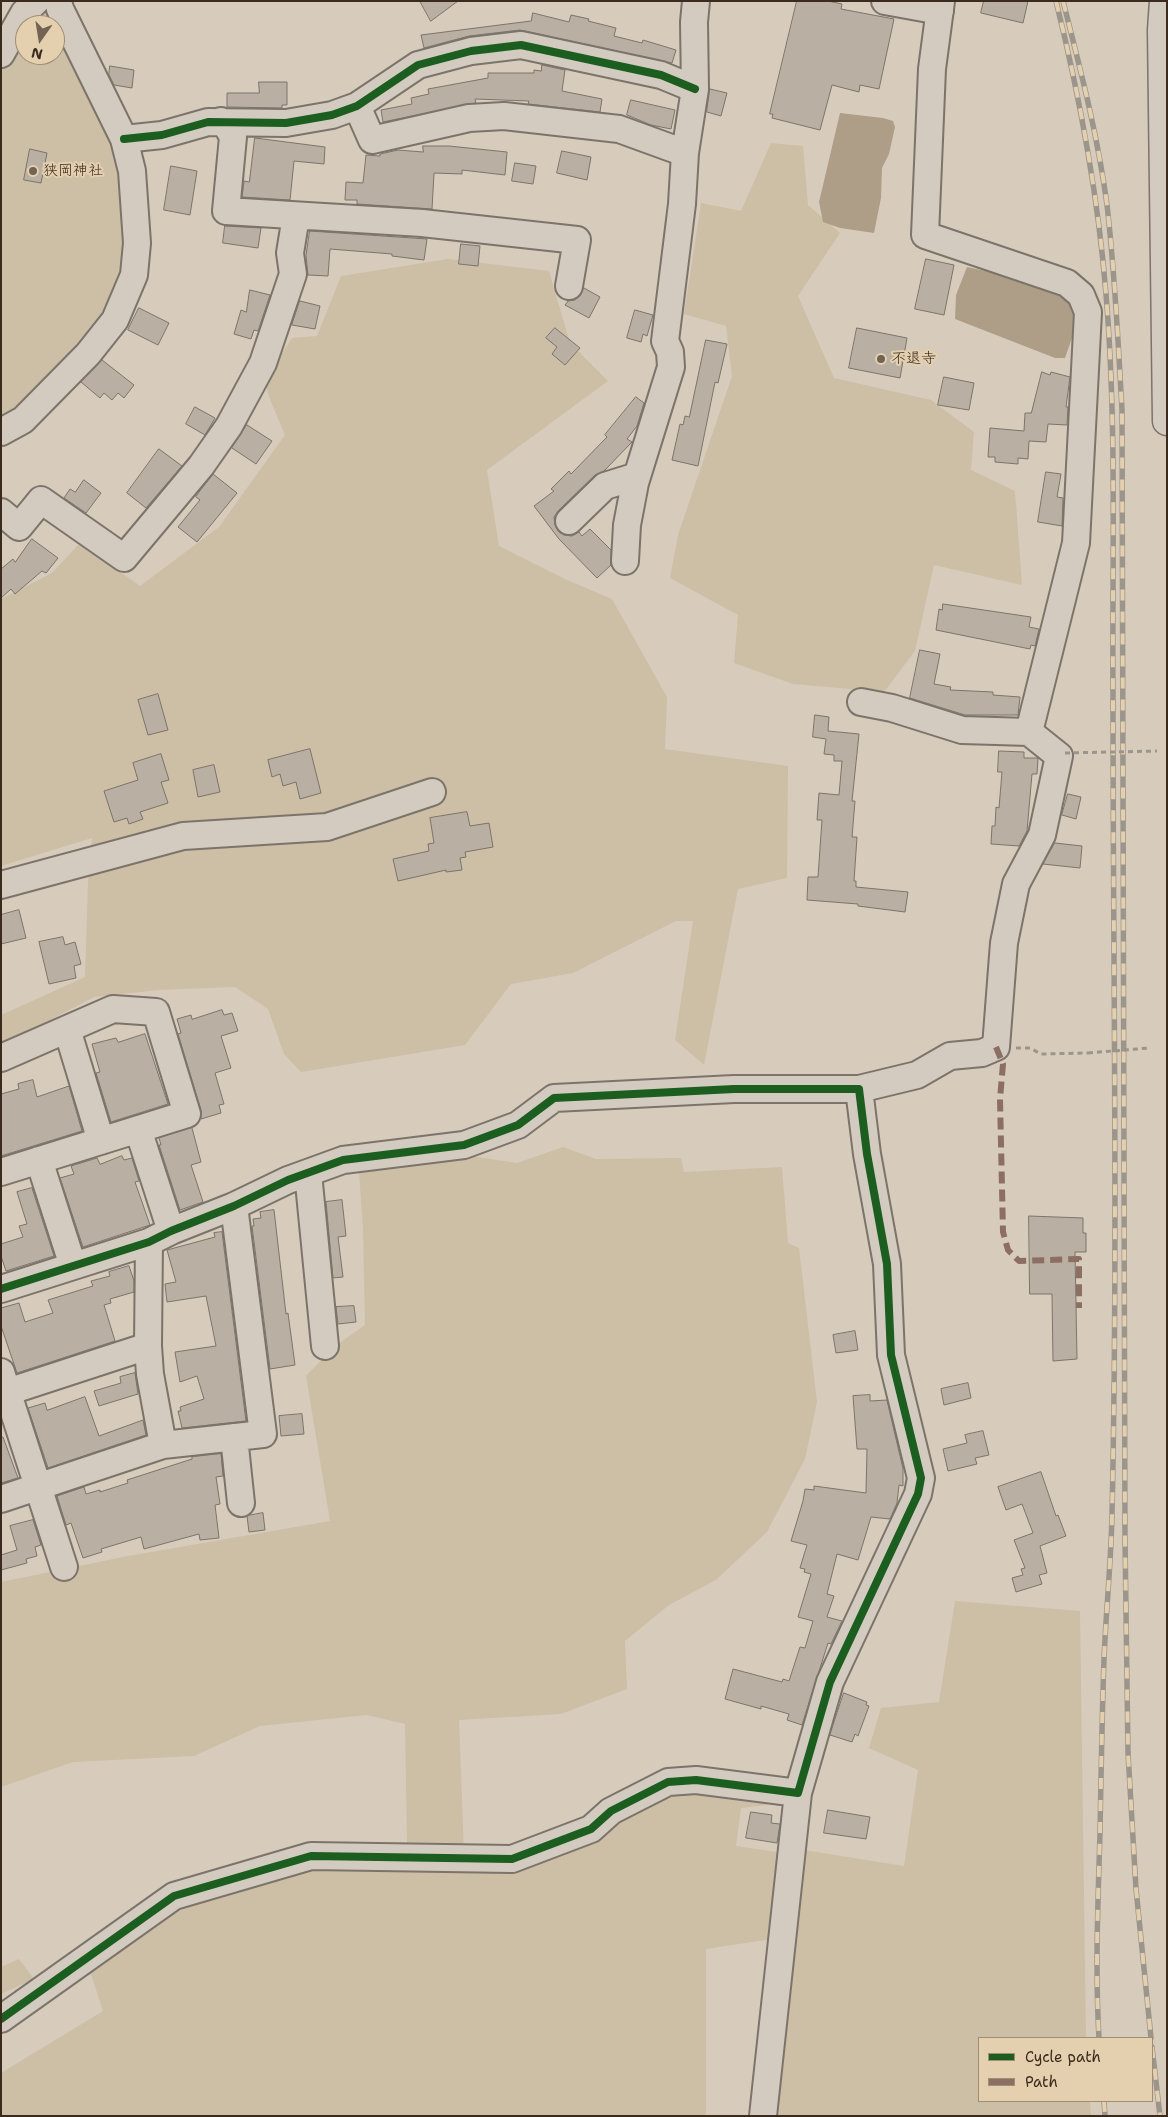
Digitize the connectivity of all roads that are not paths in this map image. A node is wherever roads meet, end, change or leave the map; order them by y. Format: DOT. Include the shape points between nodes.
graph roads {
  1 [pos="36,1"];
  2 [pos="58,1"];
  3 [pos="696,1"];
  4 [pos="884,1"];
  5 [pos="1164,1"];
  6 [pos="941,6"];
  7 [pos="2,51"];
  8 [pos="695,89"];
  9 [pos="357,106"];
  10 [pos="221,121"];
  11 [pos="124,139"];
  12 [pos="685,153"];
  13 [pos="296,216"];
  14 [pos="570,286"];
  15 [pos="1167,421"];
  16 [pos="1,432"];
  17 [pos="637,476"];
  18 [pos="1,512"];
  19 [pos="568,521"];
  20 [pos="625,561"];
  21 [pos="861,702"];
  22 [pos="1030,732"];
  23 [pos="432,792"];
  24 [pos="1,885"];
  25 [pos="68,1029"];
  26 [pos="1,1058"];
  27 [pos="859,1089"];
  28 [pos="138,1130"];
  29 [pos="101,1141"];
  30 [pos="39,1160"];
  31 [pos="1,1172"];
  32 [pos="308,1173"];
  33 [pos="234,1206"];
  34 [pos="160,1237"];
  35 [pos="73,1266"];
  36 [pos="1,1289"];
  37 [pos="148,1346"];
  38 [pos="325,1346"];
  39 [pos="3,1386"];
  40 [pos="234,1437"];
  41 [pos="163,1445"];
  42 [pos="38,1486"];
  43 [pos="1,1499"];
  44 [pos="241,1502"];
  45 [pos="64,1567"];
  46 [pos="798,1793"];
  47 [pos="1,2019"];
  48 [pos="764,2116"];
  1 -- 7 [label="street" via="24,13"];
  2 -- 11 [label="street"];
  3 -- 8 [label="street"];
  4 -- 6 [label="street"];
  5 -- 15 [label="highway"];
  6 -- 22 [label="street" via="932,69 925,235 1067,283 1081,295 1088,312 1076,543"];
  8 -- 9 [label="street" via="661,75 521,44 471,51 418,65"];
  8 -- 12 [label="street"];
  9 -- 10 [label="street" via="332,115 286,123"];
  9 -- 12 [label="street" via="372,140 469,118 504,116 619,129"];
  10 -- 11 [label="street"];
  10 -- 13 [label="street" via="233,138 226,211"];
  11 -- 16 [label="street" via="132,171 138,243 134,275 115,320 88,354 23,420"];
  12 -- 17 [label="street" via="665,341 671,367"];
  13 -- 14 [label="street" via="422,223 577,240"];
  13 -- 18 [label="street" via="290,253 293,274 263,363 229,426 124,558 41,500 19,527"];
  17 -- 19 [label="street" via="605,486"];
  17 -- 20 [label="street" via="627,525"];
  21 -- 22 [label="street" via="962,730"];
  22 -- 27 [label="street" via="1060,756 1042,835 1016,884 1004,943 996,1047 982,1053 950,1056 917,1075"];
  23 -- 24 [label="street" via="327,827 183,836"];
  25 -- 26 [label="street"];
  25 -- 28 [label="street" via="113,1009 156,1012 187,1114"];
  25 -- 29 [label="street"];
  27 -- 32 [label="street" via="734,1089 554,1098 518,1125 464,1145 343,1160"];
  27 -- 46 [label="street" via="887,1264 892,1356 921,1478 918,1494 830,1682"];
  28 -- 29 [label="street"];
  28 -- 34 [label="street"];
  29 -- 30 [label="street"];
  30 -- 31 [label="street"];
  30 -- 35 [label="street"];
  32 -- 33 [label="street"];
  32 -- 38 [label="street"];
  33 -- 34 [label="street"];
  33 -- 40 [label="street" via="263,1434"];
  34 -- 35 [label="street"];
  34 -- 37 [label="street"];
  35 -- 36 [label="street"];
  37 -- 39 [label="street"];
  37 -- 41 [label="street"];
  39 -- 42 [label="street"];
  40 -- 41 [label="street"];
  40 -- 44 [label="street"];
  41 -- 42 [label="street"];
  42 -- 43 [label="street"];
  42 -- 45 [label="street"];
  46 -- 47 [label="street" via="696,1780 668,1782 611,1811 591,1829 512,1859 311,1856 174,1896"];
  46 -- 48 [label="street"];
}
